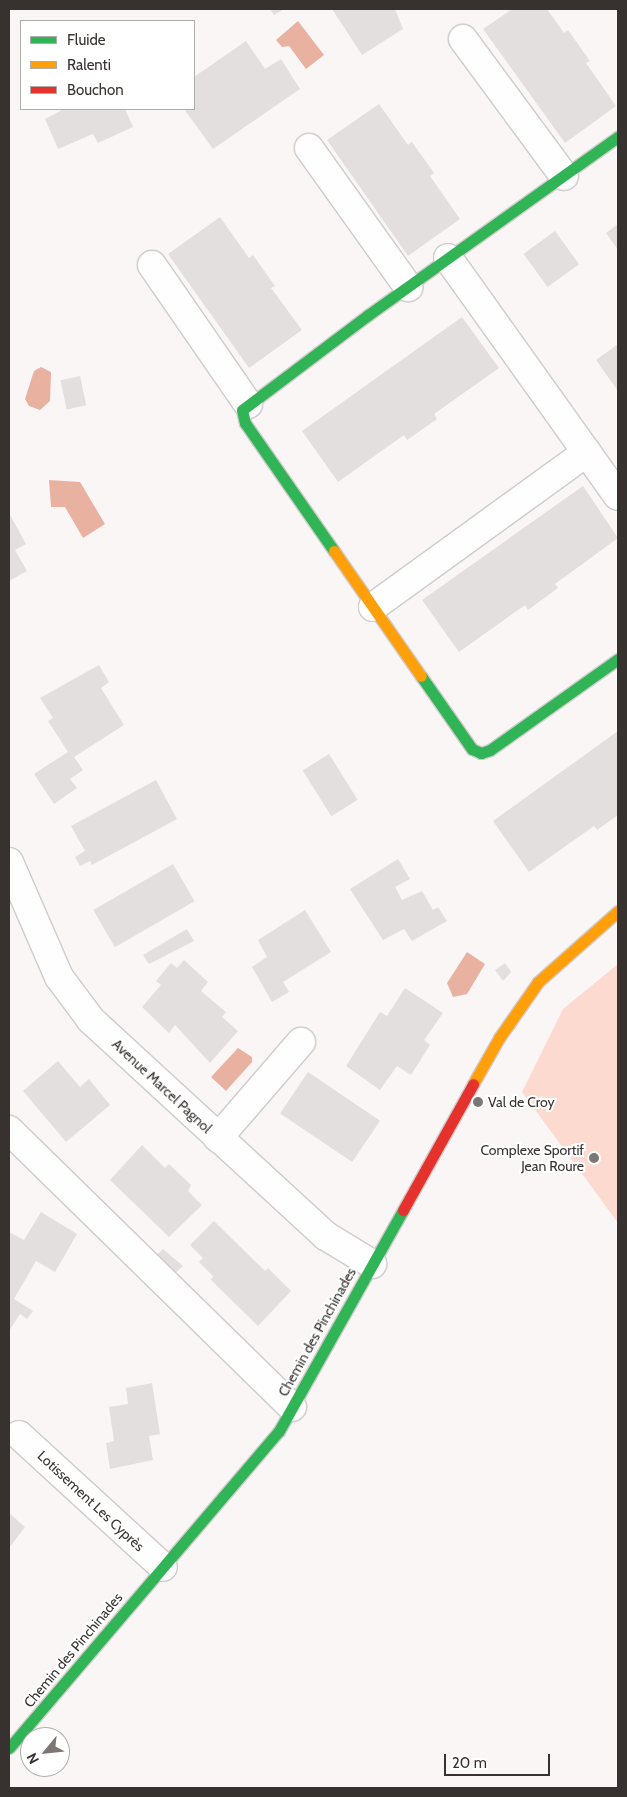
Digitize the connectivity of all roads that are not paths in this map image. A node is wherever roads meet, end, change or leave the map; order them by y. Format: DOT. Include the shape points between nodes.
graph roads {
  1 [pos="464,39"];
  2 [pos="618,138"];
  3 [pos="309,148"];
  4 [pos="564,176"];
  5 [pos="448,258"];
  6 [pos="152,265"];
  7 [pos="408,287"];
  8 [pos="248,404"];
  9 [pos="587,452"];
  10 [pos="618,496"];
  11 [pos="374,607"];
  12 [pos="618,659"];
  13 [pos="9,862"];
  14 [pos="618,911"];
  15 [pos="301,1042"];
  16 [pos="9,1130"];
  17 [pos="218,1138"];
  18 [pos="372,1264"];
  19 [pos="292,1407"];
  20 [pos="19,1435"];
  21 [pos="163,1567"];
  22 [pos="9,1748"];
  1 -- 4 [label="street"];
  2 -- 4 [label="street"];
  3 -- 7 [label="street"];
  4 -- 5 [label="street"];
  5 -- 7 [label="street"];
  5 -- 9 [label="street"];
  6 -- 8 [label="street"];
  7 -- 8 [label="street"];
  8 -- 11 [label="street" via="242,410 245,423"];
  9 -- 10 [label="street"];
  9 -- 11 [label="street"];
  11 -- 12 [label="street" via="472,749 481,753 490,750"];
  13 -- 17 [label="street, Avenue Marcel Pagnol" via="59,977 91,1020"];
  14 -- 18 [label="street, Chemin des Pinchinades" via="575,946 532,990 499,1038"];
  15 -- 17 [label="street"];
  16 -- 19 [label="street"];
  17 -- 18 [label="street, Avenue Marcel Pagnol" via="326,1236"];
  18 -- 19 [label="street, Chemin des Pinchinades"];
  19 -- 21 [label="street, Chemin des Pinchinades" via="279,1431"];
  20 -- 21 [label="street, Lotissement Les Cyprès"];
  21 -- 22 [label="street, Chemin des Pinchinades"];
}
